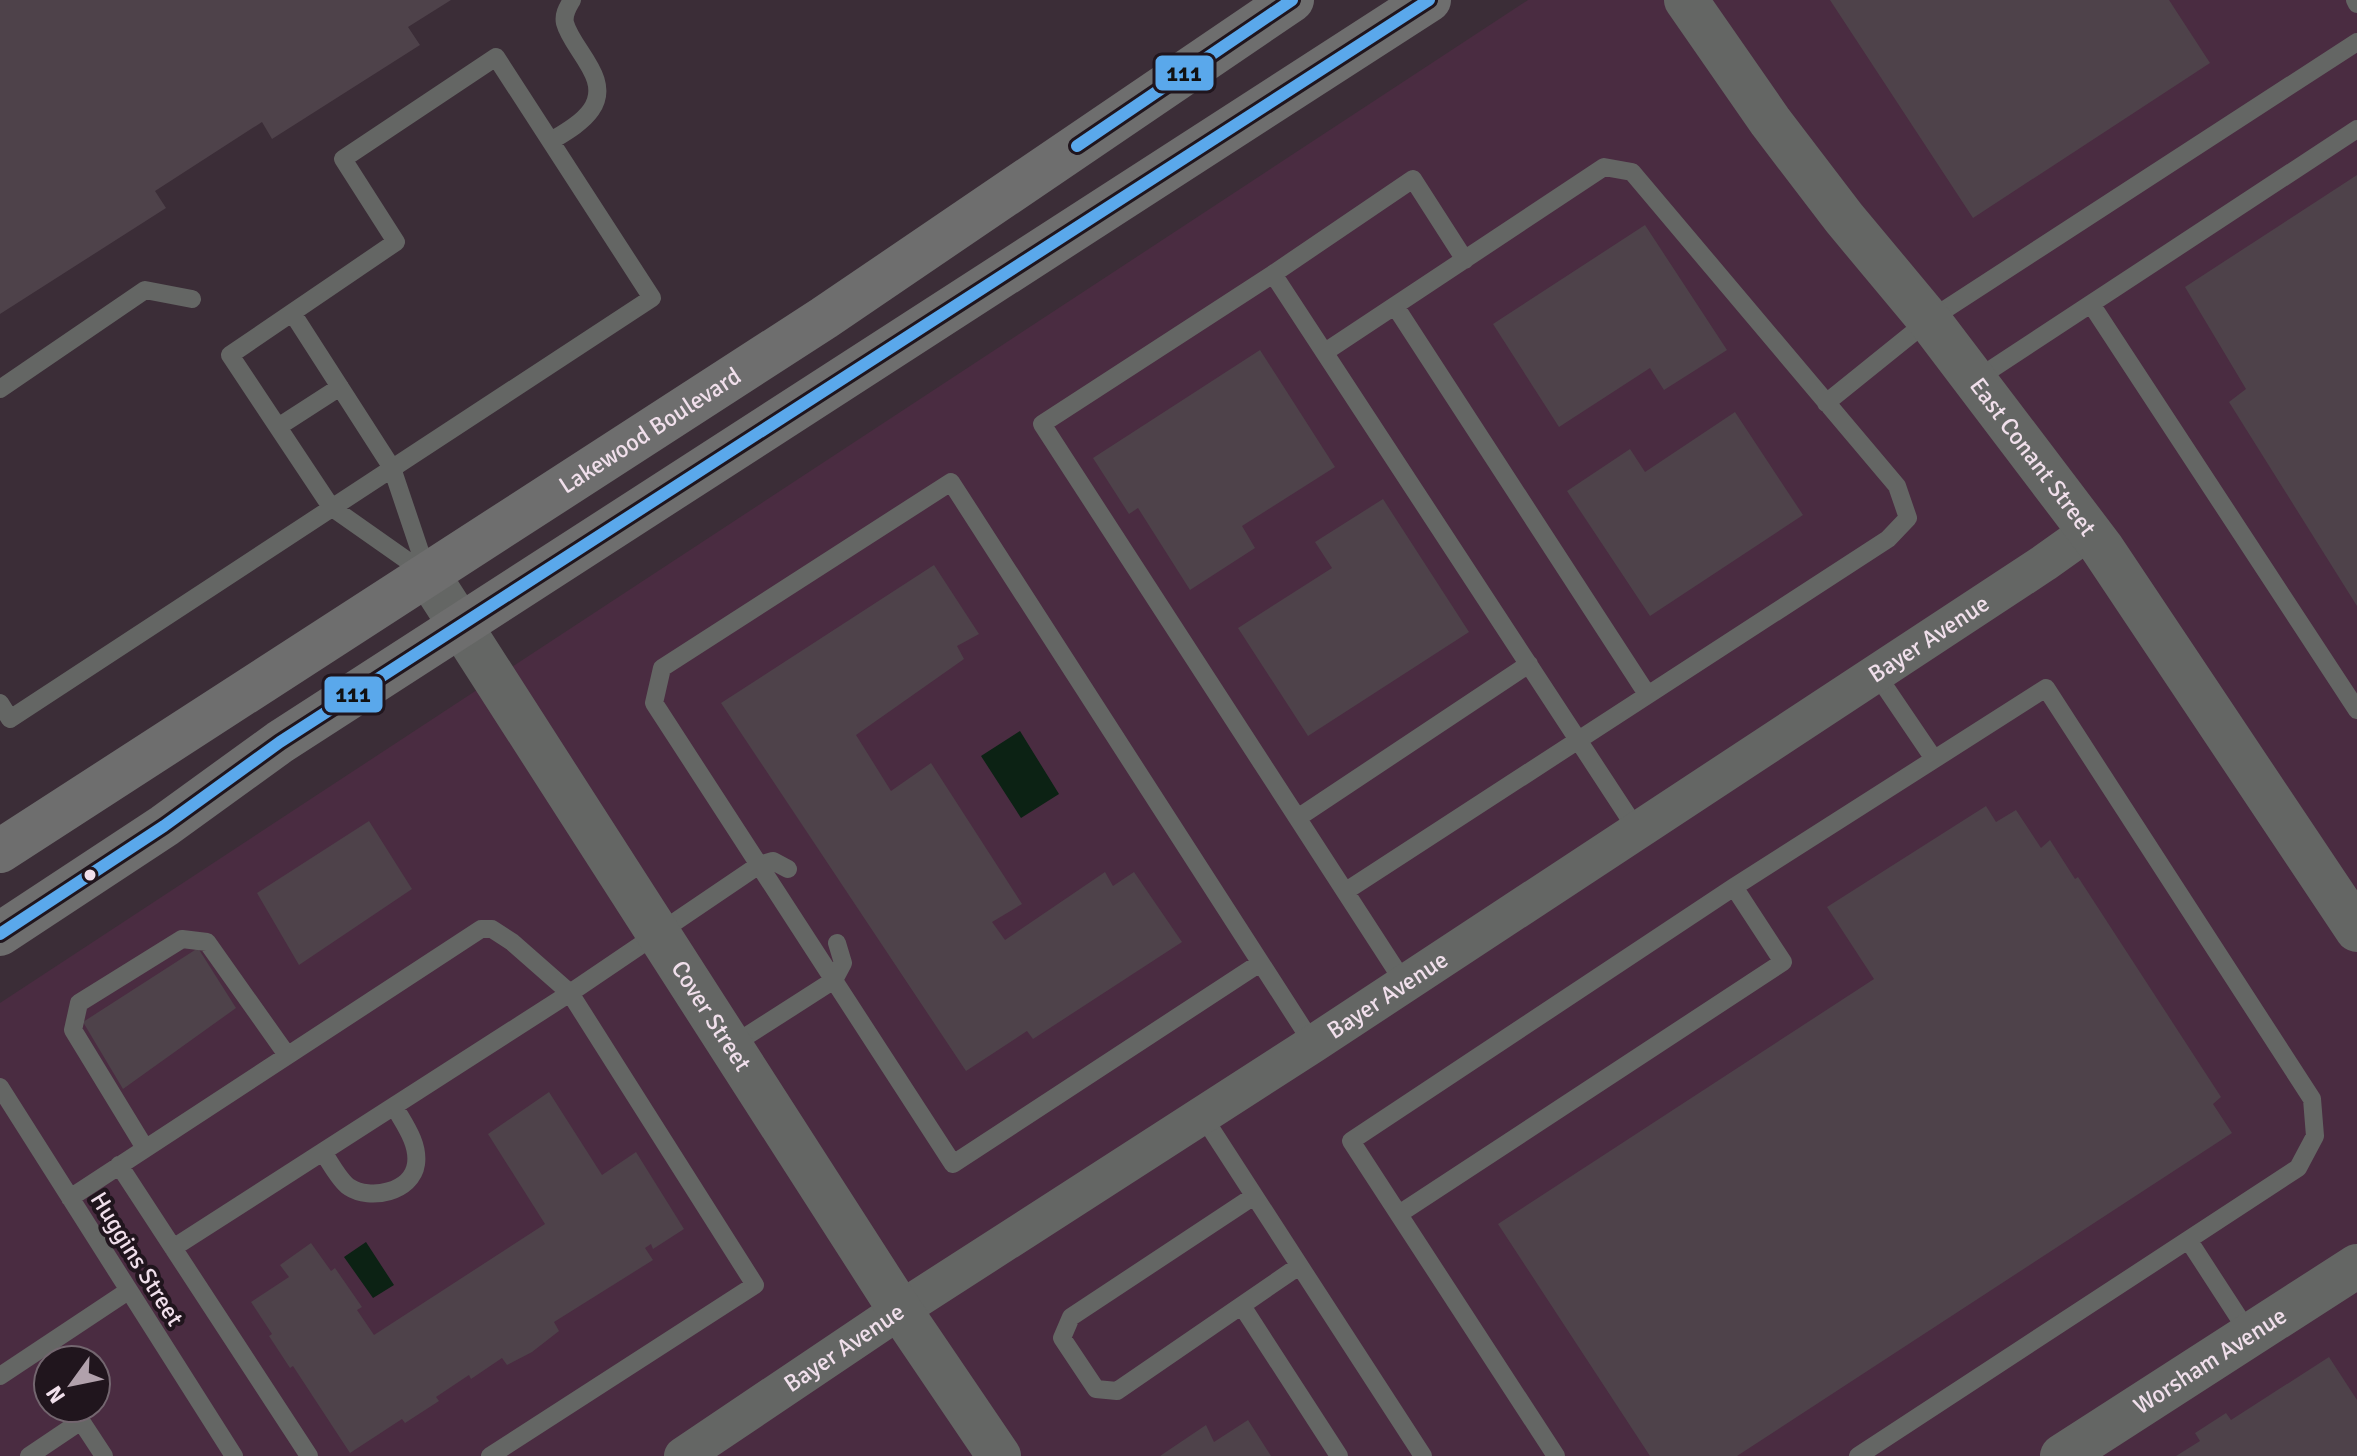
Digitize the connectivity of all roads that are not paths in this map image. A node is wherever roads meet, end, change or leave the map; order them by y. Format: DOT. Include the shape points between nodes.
graph roads {
  1 [pos="572,0"];
  2 [pos="1292,0"];
  3 [pos="1429,0"];
  4 [pos="1686,0"];
  5 [pos="2357,42"];
  6 [pos="2357,129"];
  7 [pos="551,141"];
  8 [pos="1465,260"];
  9 [pos="1273,274"];
  10 [pos="192,299"];
  11 [pos="2091,304"];
  12 [pos="1395,306"];
  13 [pos="293,314"];
  14 [pos="1929,320"];
  15 [pos="1325,352"];
  16 [pos="1974,381"];
  17 [pos="340,387"];
  18 [pos="0,389"];
  19 [pos="1826,403"];
  20 [pos="278,427"];
  21 [pos="392,468"];
  22 [pos="331,507"];
  23 [pos="2089,531"];
  24 [pos="428,575"];
  25 [pos="460,628"];
  26 [pos="1529,664"];
  27 [pos="1875,672"];
  28 [pos="1647,694"];
  29 [pos="0,703"];
  30 [pos="2357,710"];
  31 [pos="1577,739"];
  32 [pos="1934,759"];
  33 [pos="1299,817"];
  34 [pos="1637,830"];
  35 [pos="0,851"];
  36 [pos="759,865"];
  37 [pos="788,869"];
  38 [pos="1734,887"];
  39 [pos="1346,891"];
  40 [pos="2357,930"];
  41 [pos="658,933"];
  42 [pos="0,934"];
  43 [pos="837,943"];
  44 [pos="1260,963"];
  45 [pos="834,980"];
  46 [pos="1405,984"];
  47 [pos="570,993"];
  48 [pos="1313,1044"];
  49 [pos="731,1046"];
  50 [pos="287,1055"];
  51 [pos="0,1087"];
  52 [pos="394,1106"];
  53 [pos="1202,1115"];
  54 [pos="145,1148"];
  55 [pos="323,1152"];
  56 [pos="119,1165"];
  57 [pos="1254,1196"];
  58 [pos="70,1198"];
  59 [pos="1399,1214"];
  60 [pos="2189,1241"];
  61 [pos="173,1248"];
  62 [pos="1299,1266"];
  63 [pos="2357,1266"];
  64 [pos="128,1291"];
  65 [pos="1242,1306"];
  66 [pos="900,1310"];
  67 [pos="2250,1335"];
  68 [pos="0,1376"];
  69 [pos="29,1456"];
  70 [pos="104,1456"];
  71 [pos="234,1456"];
  72 [pos="309,1456"];
  73 [pos="490,1456"];
  74 [pos="683,1456"];
  75 [pos="999,1456"];
  76 [pos="1339,1456"];
  77 [pos="1423,1456"];
  78 [pos="1556,1456"];
  79 [pos="1858,1456"];
  80 [pos="2062,1456"];
  1 -- 7 [label="lane" via="565,23 594,74 597,93 592,109"];
  2 -- 24 [label="main road, Lakewood Boulevard" via="824,318"];
  3 -- 25 [label="main road"];
  4 -- 14 [label="street, East Conant Street" via="1770,121"];
  5 -- 14 [label="lane"];
  6 -- 11 [label="lane"];
  7 -- 13 [label="lane" via="496,57 343,159 396,242"];
  7 -- 21 [label="lane" via="652,298"];
  8 -- 9 [label="lane" via="1413,179"];
  8 -- 12 [label="lane"];
  8 -- 19 [label="lane" via="1604,167 1632,172"];
  9 -- 15 [label="lane"];
  9 -- 33 [label="lane" via="1042,424"];
  10 -- 18 [label="lane" via="145,290"];
  11 -- 16 [label="lane"];
  11 -- 30 [label="lane"];
  12 -- 15 [label="lane"];
  12 -- 28 [label="lane"];
  13 -- 17 [label="lane"];
  13 -- 20 [label="lane" via="230,355"];
  14 -- 16 [label="street, East Conant Street"];
  14 -- 19 [label="lane"];
  15 -- 26 [label="lane"];
  16 -- 23 [label="street, East Conant Street"];
  17 -- 20 [label="lane"];
  17 -- 21 [label="lane"];
  19 -- 28 [label="lane" via="1897,486 1908,518 1888,539"];
  20 -- 22 [label="lane"];
  21 -- 22 [label="lane"];
  21 -- 24 [label="lane"];
  22 -- 24 [label="lane"];
  22 -- 29 [label="lane" via="10,719"];
  23 -- 27 [label="street, Bayer Avenue"];
  23 -- 40 [label="street, East Conant Street"];
  24 -- 25 [label="street, Cover Street"];
  24 -- 35 [label="main road, Lakewood Boulevard"];
  25 -- 41 [label="street, Cover Street"];
  25 -- 42 [label="main road" via="280,742"];
  26 -- 31 [label="lane"];
  26 -- 33 [label="lane"];
  27 -- 32 [label="lane"];
  27 -- 34 [label="street, Bayer Avenue"];
  28 -- 31 [label="lane"];
  31 -- 34 [label="lane"];
  31 -- 39 [label="lane"];
  32 -- 38 [label="lane"];
  32 -- 60 [label="lane" via="2046,688 2312,1099 2315,1136 2298,1168"];
  33 -- 39 [label="lane"];
  34 -- 46 [label="street, Bayer Avenue"];
  36 -- 37 [label="lane" via="773,861"];
  36 -- 41 [label="lane"];
  36 -- 44 [label="lane" via="654,703 662,668 951,482"];
  36 -- 45 [label="lane"];
  38 -- 59 [label="lane" via="1351,1141"];
  38 -- 59 [label="lane" via="1783,962"];
  39 -- 46 [label="lane"];
  41 -- 47 [label="lane"];
  41 -- 49 [label="street, Cover Street"];
  43 -- 45 [label="lane" via="843,963"];
  44 -- 45 [label="lane" via="953,1164"];
  44 -- 48 [label="lane"];
  45 -- 49 [label="lane"];
  46 -- 48 [label="street, Bayer Avenue"];
  47 -- 50 [label="lane" via="512,942 492,929 481,929"];
  47 -- 52 [label="lane"];
  47 -- 73 [label="lane" via="755,1285"];
  48 -- 53 [label="street, Bayer Avenue"];
  49 -- 66 [label="street, Cover Street"];
  50 -- 54 [label="lane"];
  50 -- 54 [label="lane" via="207,942 182,939 79,1003 73,1030"];
  51 -- 58 [label="lane, Huggins Street"];
  52 -- 55 [label="lane"];
  52 -- 55 [label="lane" via="414,1142 416,1165 401,1185 369,1195 348,1187"];
  53 -- 57 [label="lane"];
  53 -- 66 [label="street, Bayer Avenue"];
  54 -- 56 [label="lane"];
  55 -- 61 [label="lane"];
  56 -- 58 [label="lane"];
  56 -- 61 [label="lane"];
  57 -- 62 [label="lane"];
  57 -- 65 [label="lane" via="1071,1317 1062,1338 1096,1389 1117,1391"];
  58 -- 64 [label="lane, Huggins Street"];
  59 -- 78 [label="lane"];
  60 -- 67 [label="lane"];
  60 -- 79 [label="lane"];
  61 -- 72 [label="lane"];
  62 -- 65 [label="lane"];
  62 -- 77 [label="lane"];
  63 -- 67 [label="street, Worsham Avenue"];
  64 -- 68 [label="lane"];
  64 -- 71 [label="lane, Huggins Street"];
  65 -- 76 [label="lane"];
  66 -- 74 [label="street, Bayer Avenue"];
  66 -- 75 [label="street, Cover Street"];
  67 -- 80 [label="street, Worsham Avenue"];
  69 -- 70 [label="lane" via="81,1421"];
}
